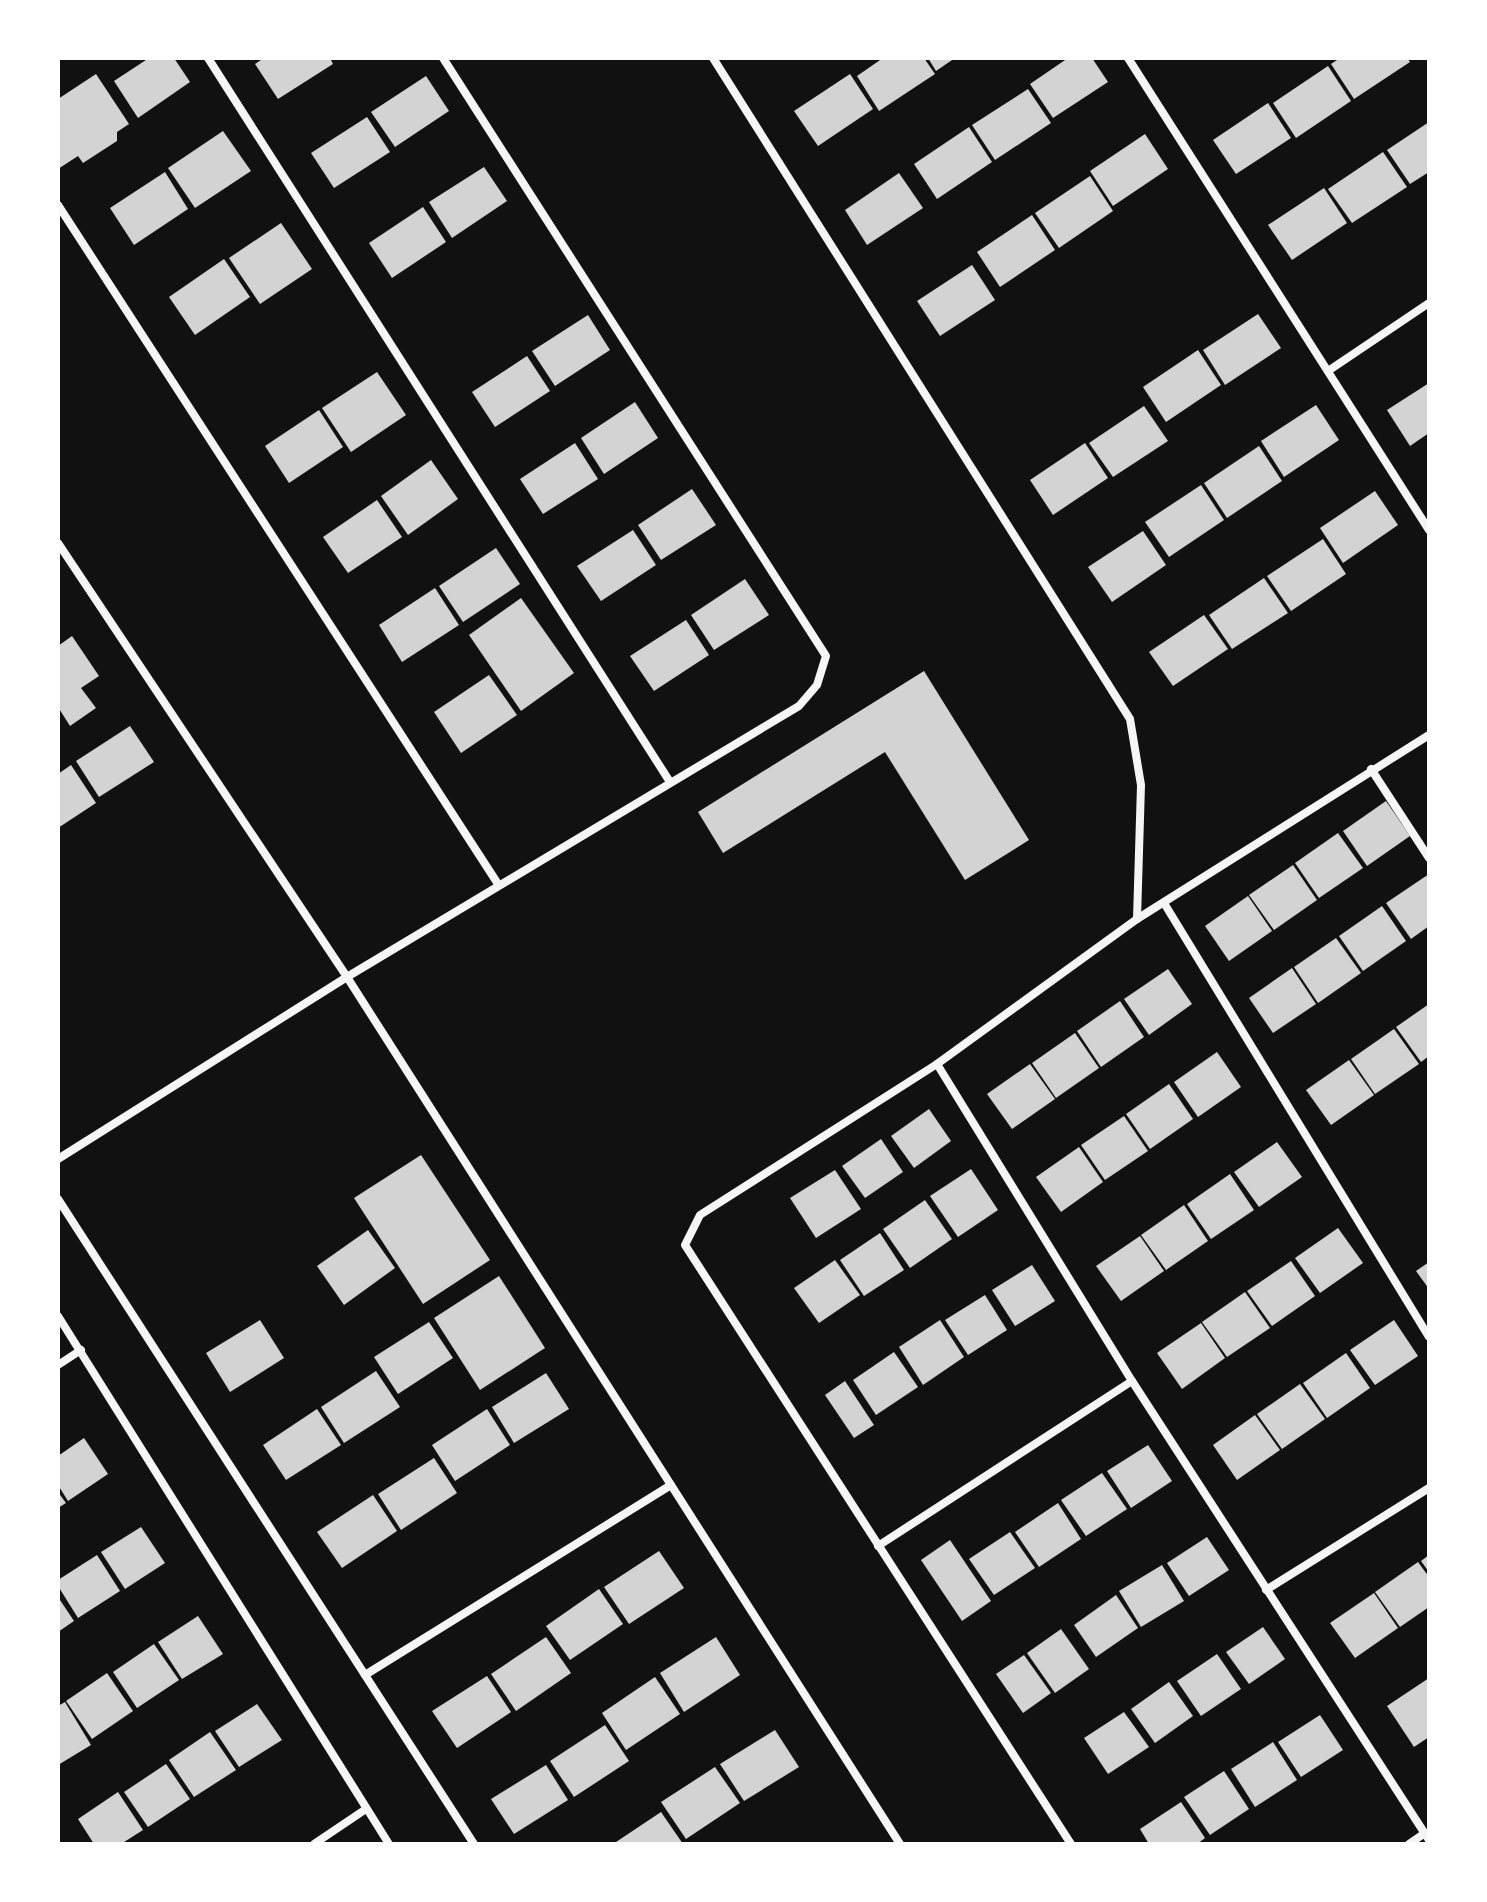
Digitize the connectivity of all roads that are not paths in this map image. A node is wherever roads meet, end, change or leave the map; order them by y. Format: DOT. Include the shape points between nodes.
graph roads {
  1 [pos="208,58"];
  2 [pos="443,58"];
  3 [pos="713,58"];
  4 [pos="1128,58"];
  5 [pos="58,205"];
  6 [pos="1429,303"];
  7 [pos="1328,371"];
  8 [pos="1429,530"];
  9 [pos="58,543"];
  10 [pos="1429,735"];
  11 [pos="1371,769"];
  12 [pos="670,782"];
  13 [pos="1429,858"];
  14 [pos="498,884"];
  15 [pos="1164,903"];
  16 [pos="1137,919"];
  17 [pos="347,977"];
  18 [pos="937,1064"];
  19 [pos="58,1159"];
  20 [pos="58,1199"];
  21 [pos="58,1316"];
  22 [pos="1429,1337"];
  23 [pos="81,1350"];
  24 [pos="58,1365"];
  25 [pos="1132,1381"];
  26 [pos="671,1485"];
  27 [pos="1429,1488"];
  28 [pos="878,1546"];
  29 [pos="1266,1590"];
  30 [pos="365,1675"];
  31 [pos="366,1809"];
  32 [pos="1427,1836"];
  33 [pos="314,1844"];
  34 [pos="389,1844"];
  35 [pos="474,1844"];
  36 [pos="900,1844"];
  37 [pos="1071,1844"];
  38 [pos="1409,1844"];
  1 -- 12 [label="street"];
  2 -- 12 [label="street" via="826,656 817,685 799,706"];
  3 -- 16 [label="street" via="1130,719 1141,785"];
  4 -- 7 [label="street"];
  5 -- 14 [label="street"];
  6 -- 7 [label="street"];
  7 -- 8 [label="street"];
  9 -- 17 [label="street"];
  10 -- 11 [label="street"];
  11 -- 13 [label="street"];
  11 -- 15 [label="street"];
  12 -- 14 [label="street"];
  14 -- 17 [label="street"];
  15 -- 16 [label="street"];
  15 -- 22 [label="street"];
  16 -- 18 [label="street"];
  17 -- 19 [label="street"];
  17 -- 26 [label="street"];
  18 -- 25 [label="street"];
  18 -- 28 [label="street" via="700,1215 685,1245"];
  20 -- 30 [label="street"];
  21 -- 23 [label="street"];
  23 -- 24 [label="street"];
  23 -- 31 [label="street"];
  25 -- 28 [label="street"];
  25 -- 29 [label="street"];
  26 -- 30 [label="street"];
  26 -- 36 [label="street"];
  27 -- 29 [label="street"];
  28 -- 37 [label="street"];
  29 -- 32 [label="street"];
  30 -- 35 [label="street"];
  31 -- 33 [label="street"];
  31 -- 34 [label="street"];
  32 -- 38 [label="street"];
}
